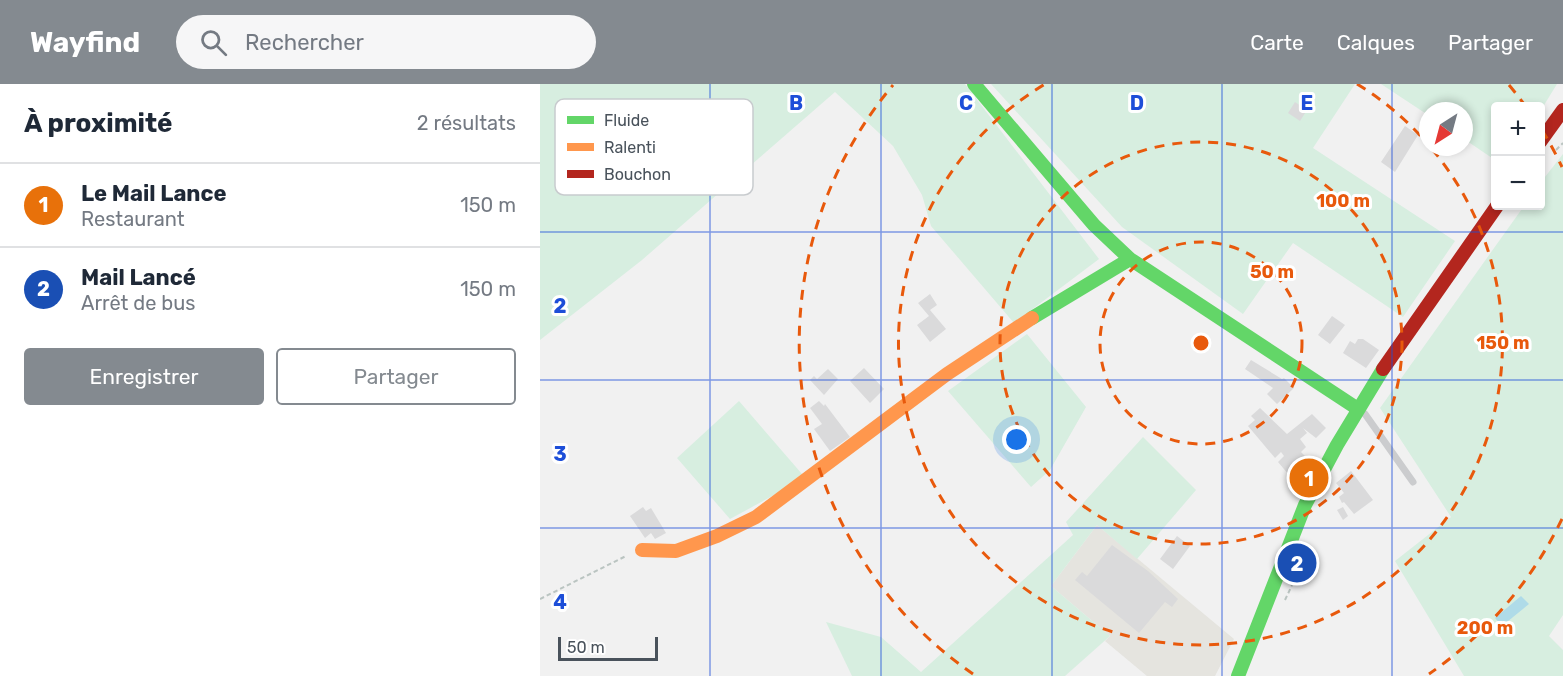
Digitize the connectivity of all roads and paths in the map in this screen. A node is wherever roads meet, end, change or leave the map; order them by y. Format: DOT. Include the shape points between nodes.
graph roads {
  1 [pos="974,84"];
  2 [pos="1563,110"];
  3 [pos="1545,135"];
  4 [pos="1494,210"];
  5 [pos="1130,259"];
  6 [pos="1358,409"];
  7 [pos="1413,482"];
  8 [pos="642,550"];
  9 [pos="540,599"];
  10 [pos="1238,676"];
  1 -- 5 [label="street" via="1094,225"];
  2 -- 3 [label="street"];
  4 -- 6 [label="street"];
  5 -- 6 [label="street"];
  5 -- 8 [label="street" via="947,374 756,517 676,551"];
  6 -- 7 [label="lane"];
  6 -- 10 [label="street" via="1316,482 1285,549"];
  8 -- 9 [label="path"];
}
